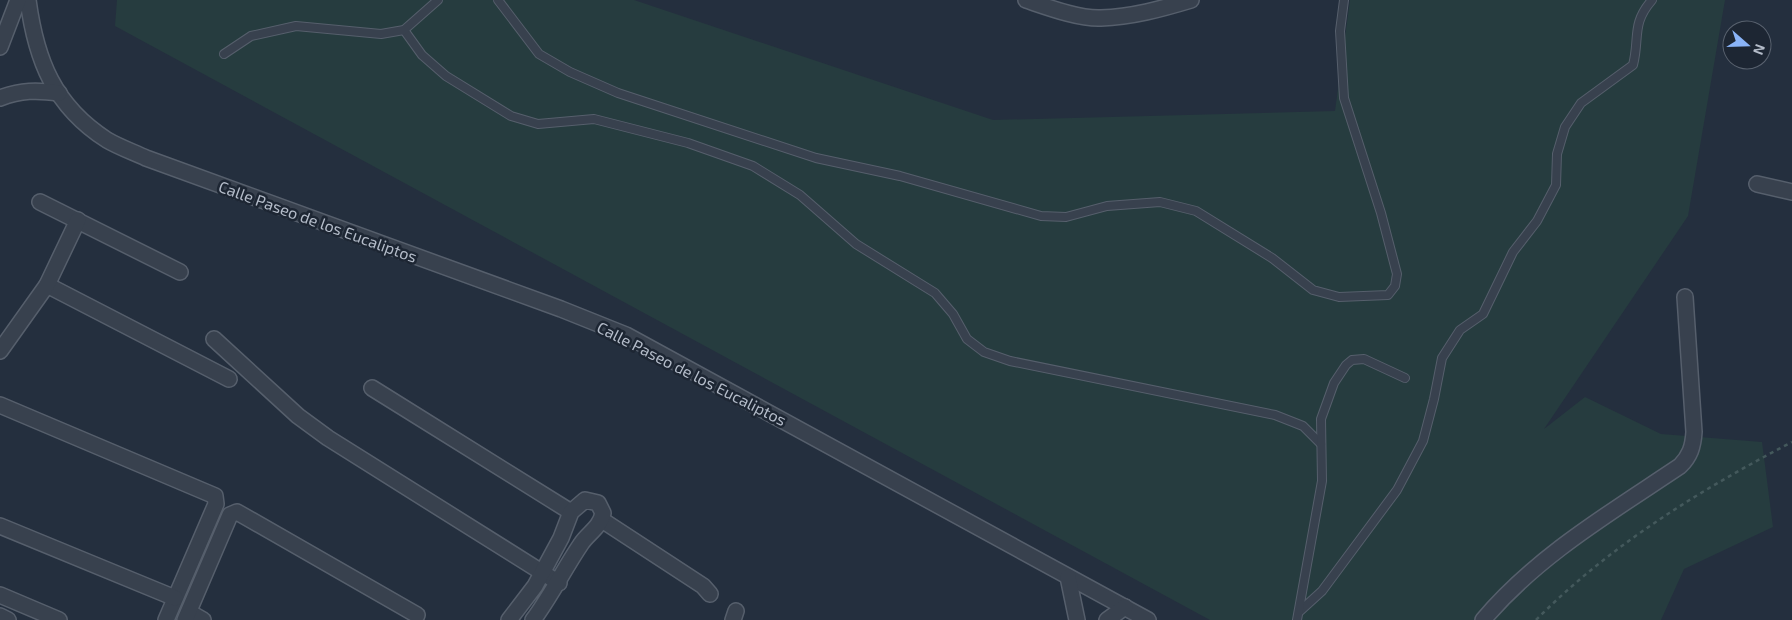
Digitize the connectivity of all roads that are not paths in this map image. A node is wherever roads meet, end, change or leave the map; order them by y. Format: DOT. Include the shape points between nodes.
graph roads {
  1 [pos="18,0"];
  2 [pos="28,0"];
  3 [pos="438,0"];
  4 [pos="498,0"];
  5 [pos="1026,0"];
  6 [pos="1191,0"];
  7 [pos="1344,0"];
  8 [pos="1652,0"];
  9 [pos="1078,7"];
  10 [pos="404,30"];
  11 [pos="0,47"];
  12 [pos="224,54"];
  13 [pos="59,93"];
  14 [pos="0,98"];
  15 [pos="1757,184"];
  16 [pos="1792,192"];
  17 [pos="40,202"];
  18 [pos="78,220"];
  19 [pos="180,272"];
  20 [pos="47,285"];
  21 [pos="1685,297"];
  22 [pos="214,339"];
  23 [pos="0,351"];
  24 [pos="1405,378"];
  25 [pos="229,379"];
  26 [pos="372,388"];
  27 [pos="0,404"];
  28 [pos="1321,444"];
  29 [pos="571,512"];
  30 [pos="602,520"];
  31 [pos="0,526"];
  32 [pos="543,573"];
  33 [pos="1068,577"];
  34 [pos="559,583"];
  35 [pos="710,594"];
  36 [pos="0,595"];
  37 [pos="175,598"];
  38 [pos="1125,607"];
  39 [pos="1300,611"];
  40 [pos="417,614"];
  41 [pos="0,616"];
  42 [pos="187,616"];
  43 [pos="8,620"];
  44 [pos="59,620"];
  45 [pos="166,620"];
  46 [pos="203,620"];
  47 [pos="509,620"];
  48 [pos="533,620"];
  49 [pos="1077,620"];
  50 [pos="1107,620"];
  51 [pos="1148,620"];
  52 [pos="1297,620"];
  53 [pos="1482,620"];
  1 -- 11 [label="street"];
  2 -- 13 [label="street, Calle Paseo de los Eucaliptos" via="32,31 44,68"];
  3 -- 10 [label="lane"];
  4 -- 7 [label="lane" via="539,54 570,72 646,102 816,158 900,176 1041,216 1066,217 1107,206 1160,202 1196,211 1272,258 1313,290 1340,297 1388,295 1395,286 1397,274 1344,98 1340,32"];
  5 -- 9 [label="street"];
  6 -- 9 [label="street" via="1151,12 1099,18"];
  8 -- 39 [label="lane" via="1637,24 1632,65 1581,103 1565,127 1558,154 1556,185 1537,221 1513,252 1483,314 1460,330 1442,358 1422,441 1397,490 1322,591"];
  10 -- 12 [label="lane" via="381,34 296,26 251,36"];
  10 -- 28 [label="lane" via="422,56 446,76 511,116 538,124 594,120 688,143 753,166 800,195 856,244 935,293 953,314 967,339 984,352 1010,361 1275,415 1303,426"];
  13 -- 14 [label="street" via="34,90 14,92"];
  13 -- 33 [label="street, Calle Paseo de los Eucaliptos" via="80,119 108,140 146,158 626,335"];
  15 -- 16 [label="street"];
  17 -- 18 [label="street"];
  18 -- 19 [label="street"];
  18 -- 20 [label="street"];
  20 -- 23 [label="street"];
  20 -- 25 [label="street"];
  21 -- 53 [label="street" via="1694,432 1694,444 1688,458 1555,550 1500,599"];
  22 -- 32 [label="street" via="298,416 328,438"];
  24 -- 28 [label="lane" via="1364,359 1352,360 1326,398 1321,418"];
  26 -- 29 [label="street"];
  27 -- 37 [label="street" via="216,499"];
  28 -- 39 [label="lane" via="1322,481"];
  29 -- 30 [label="street" via="585,500 592,500 602,508"];
  29 -- 32 [label="street"];
  30 -- 34 [label="street" via="580,545"];
  30 -- 35 [label="street" via="703,586"];
  31 -- 37 [label="street"];
  32 -- 34 [label="street"];
  32 -- 47 [label="street"];
  33 -- 38 [label="street, Calle Paseo de los Eucaliptos"];
  33 -- 49 [label="street"];
  34 -- 48 [label="street"];
  36 -- 44 [label="street"];
  37 -- 45 [label="street"];
  38 -- 50 [label="street"];
  38 -- 51 [label="street, Calle Paseo de los Eucaliptos"];
  39 -- 52 [label="lane"];
  40 -- 42 [label="street" via="233,512"];
  41 -- 43 [label="street"];
  42 -- 46 [label="street"];
}
